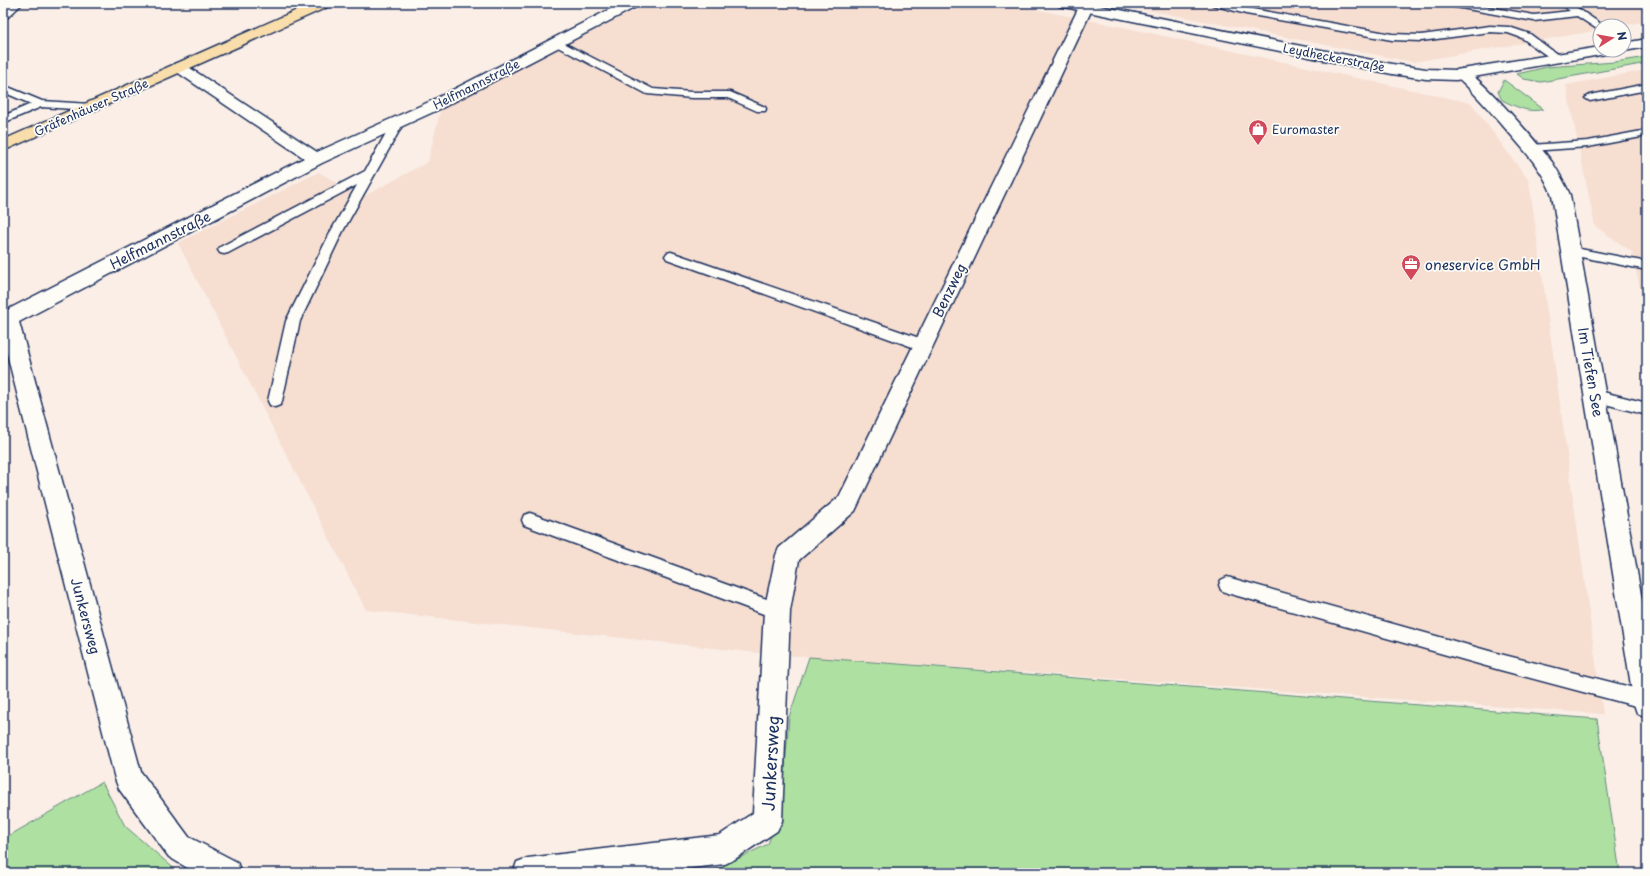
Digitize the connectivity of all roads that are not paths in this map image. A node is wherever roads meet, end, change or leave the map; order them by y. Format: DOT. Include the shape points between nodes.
graph roads {
  1 [pos="16,3"];
  2 [pos="325,3"];
  3 [pos="634,3"];
  4 [pos="1064,3"];
  5 [pos="1216,3"];
  6 [pos="1450,3"];
  7 [pos="1564,3"];
  8 [pos="1087,5"];
  9 [pos="1579,13"];
  10 [pos="3,14"];
  11 [pos="1592,22"];
  12 [pos="558,43"];
  13 [pos="1647,43"];
  14 [pos="1632,44"];
  15 [pos="1592,52"];
  16 [pos="1557,58"];
  17 [pos="180,68"];
  18 [pos="1462,74"];
  19 [pos="3,88"];
  20 [pos="1647,88"];
  21 [pos="1590,98"];
  22 [pos="40,104"];
  23 [pos="90,107"];
  24 [pos="761,109"];
  25 [pos="3,120"];
  26 [pos="397,124"];
  27 [pos="1647,133"];
  28 [pos="3,146"];
  29 [pos="1531,148"];
  30 [pos="316,159"];
  31 [pos="370,173"];
  32 [pos="224,250"];
  33 [pos="1570,251"];
  34 [pos="671,256"];
  35 [pos="1647,266"];
  36 [pos="6,320"];
  37 [pos="923,345"];
  38 [pos="1595,396"];
  39 [pos="275,401"];
  40 [pos="1647,409"];
  41 [pos="530,520"];
  42 [pos="788,555"];
  43 [pos="1227,585"];
  44 [pos="777,611"];
  45 [pos="1647,702"];
  46 [pos="226,873"];
  47 [pos="528,873"];
  1 -- 10 [label="street"];
  2 -- 17 [label="main road, Gräfenhäuser Straße"];
  3 -- 12 [label="street, Helfmannstraße"];
  4 -- 8 [label="street, Leydheckerstraße"];
  5 -- 16 [label="lane" via="1246,12 1392,37 1421,38 1490,29 1509,30 1526,36"];
  6 -- 9 [label="lane" via="1534,18"];
  7 -- 9 [label="lane"];
  8 -- 18 [label="street, Leydheckerstraße" via="1392,69 1426,74"];
  8 -- 37 [label="street, Benzweg"];
  9 -- 11 [label="lane"];
  12 -- 24 [label="lane" via="651,92 730,96"];
  12 -- 26 [label="street, Helfmannstraße"];
  13 -- 14 [label="street"];
  15 -- 16 [label="street, Leydheckerstraße"];
  16 -- 18 [label="street, Leydheckerstraße"];
  17 -- 23 [label="main road, Gräfenhäuser Straße"];
  17 -- 30 [label="street"];
  18 -- 29 [label="street, Im Tiefen See" via="1477,87"];
  19 -- 22 [label="lane"];
  20 -- 21 [label="lane"];
  22 -- 23 [label="lane"];
  22 -- 25 [label="lane"];
  23 -- 28 [label="main road, Gräfenhäuser Straße"];
  26 -- 30 [label="street, Helfmannstraße"];
  26 -- 31 [label="lane"];
  27 -- 29 [label="lane" via="1588,144"];
  29 -- 33 [label="street, Im Tiefen See" via="1559,188"];
  30 -- 36 [label="street, Helfmannstraße"];
  31 -- 32 [label="lane"];
  31 -- 39 [label="lane" via="337,231 294,320"];
  33 -- 35 [label="lane"];
  33 -- 38 [label="street, Im Tiefen See"];
  34 -- 37 [label="lane"];
  36 -- 46 [label="street, Junkersweg" via="129,780 179,847"];
  37 -- 42 [label="street, Benzweg" via="847,504"];
  38 -- 40 [label="lane"];
  38 -- 45 [label="street, Im Tiefen See"];
  41 -- 44 [label="lane"];
  42 -- 44 [label="street, Junkersweg"];
  43 -- 45 [label="lane"];
  44 -- 47 [label="street, Junkersweg" via="767,821 725,849"];
}
